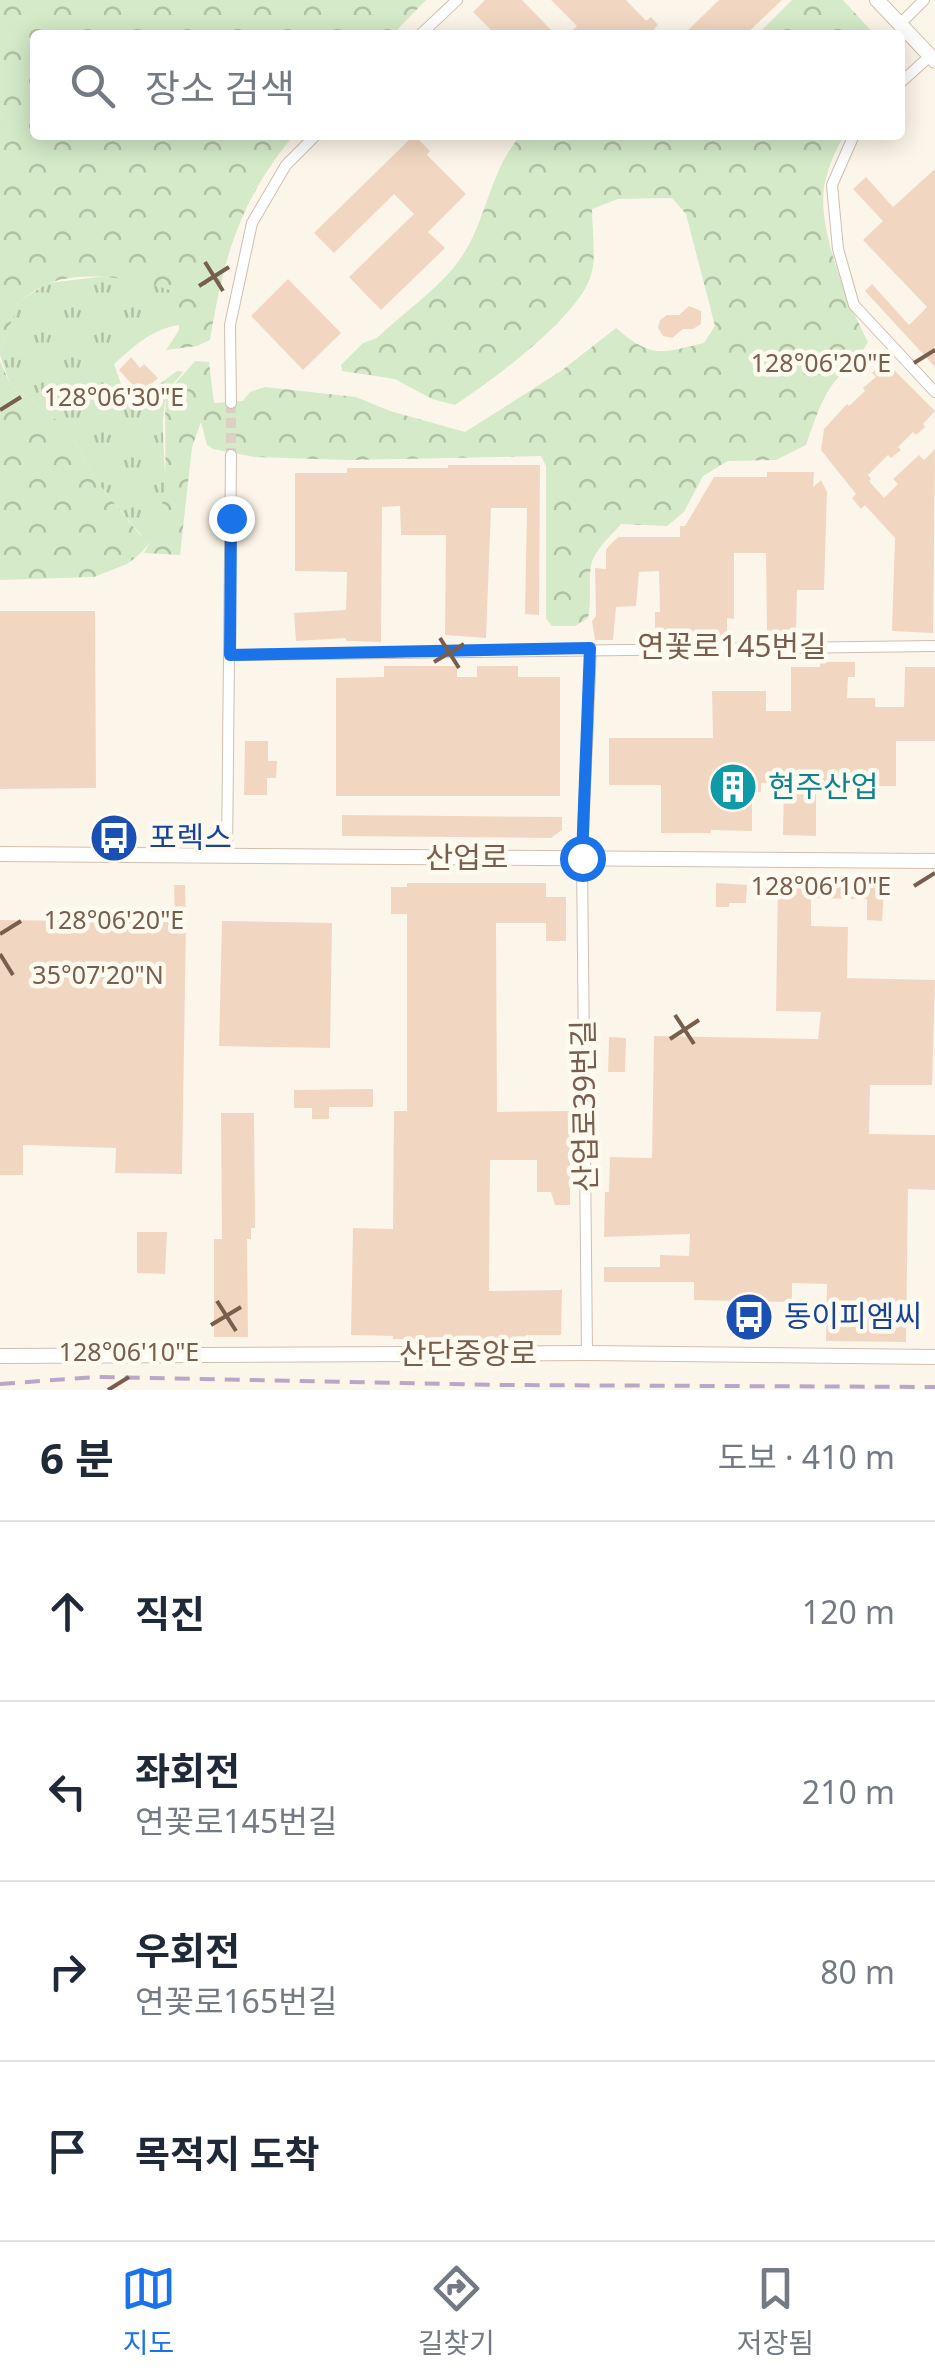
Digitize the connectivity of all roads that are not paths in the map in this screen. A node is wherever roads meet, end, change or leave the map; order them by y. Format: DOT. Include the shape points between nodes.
graph roads {
  1 [pos="457,0"];
  2 [pos="877,0"];
  3 [pos="924,0"];
  4 [pos="900,24"];
  5 [pos="425,30"];
  6 [pos="933,58"];
  7 [pos="905,79"];
  8 [pos="311,140"];
  9 [pos="852,140"];
  10 [pos="935,392"];
  11 [pos="231,403"];
  12 [pos="231,455"];
  13 [pos="935,646"];
  14 [pos="590,648"];
  15 [pos="230,655"];
  16 [pos="0,854"];
  17 [pos="227,856"];
  18 [pos="582,858"];
  19 [pos="935,861"];
  20 [pos="587,1353"];
  21 [pos="0,1356"];
  22 [pos="935,1357"];
  1 -- 5 [label="street"];
  2 -- 4 [label="street"];
  3 -- 4 [label="street"];
  4 -- 6 [label="street"];
  6 -- 7 [label="street"];
  8 -- 11 [label="street" via="286,165 252,223 230,326"];
  9 -- 10 [label="street" via="832,185 838,248 854,305"];
  12 -- 15 [label="street"];
  13 -- 14 [label="street, 연꽃로145번길"];
  14 -- 15 [label="street, 연꽃로145번길"];
  14 -- 18 [label="street, 산업로39번길"];
  15 -- 17 [label="street"];
  16 -- 17 [label="street, 산업로"];
  17 -- 18 [label="street, 산업로"];
  18 -- 19 [label="street, 산업로"];
  18 -- 20 [label="street, 산업로39번길"];
  20 -- 21 [label="street, 산단중앙로"];
  20 -- 22 [label="street, 산단중앙로"];
}
